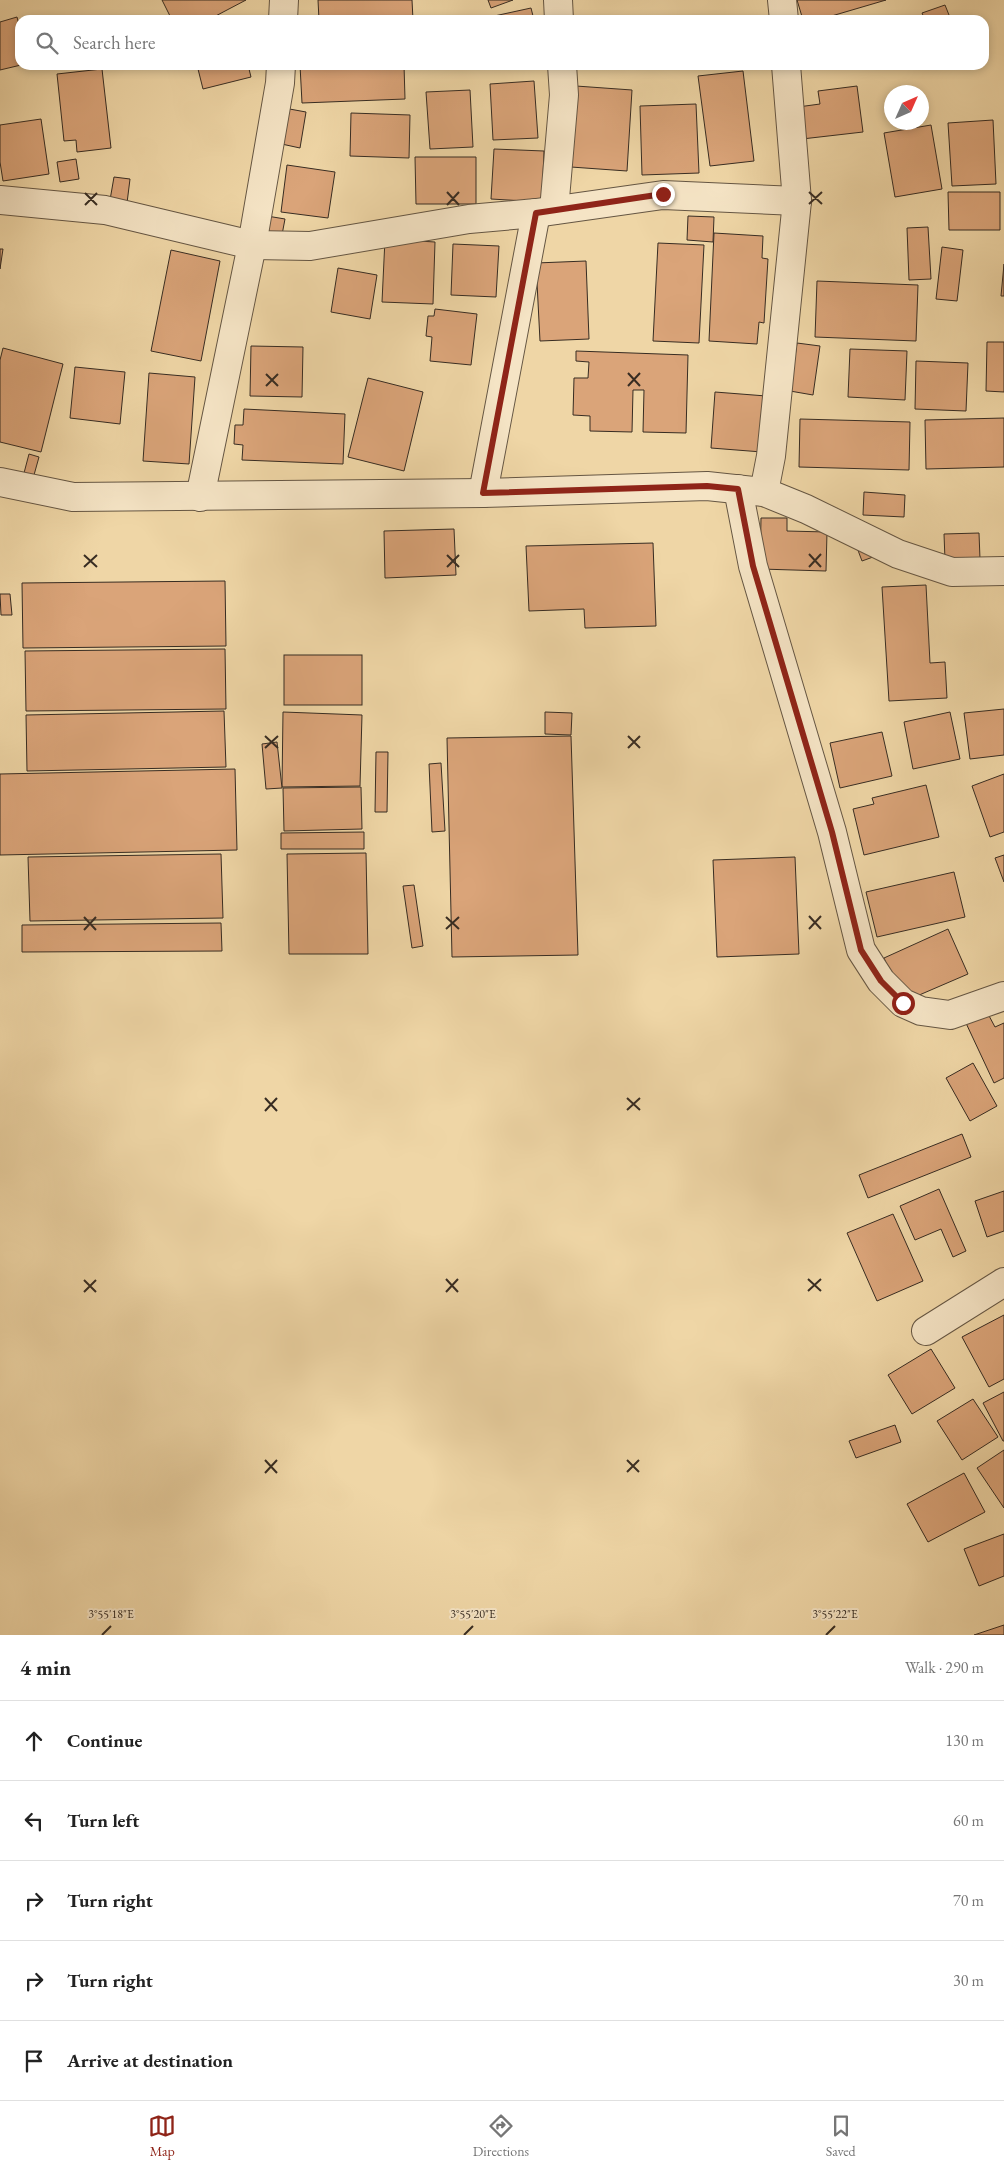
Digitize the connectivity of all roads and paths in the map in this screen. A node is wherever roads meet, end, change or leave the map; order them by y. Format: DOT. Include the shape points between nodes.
graph roads {
  1 [pos="284,0"];
  2 [pos="558,0"];
  3 [pos="782,0"];
  4 [pos="284,15"];
  5 [pos="559,15"];
  6 [pos="784,15"];
  7 [pos="281,70"];
  8 [pos="562,70"];
  9 [pos="786,70"];
  10 [pos="0,200"];
  11 [pos="797,201"];
  12 [pos="545,212"];
  13 [pos="252,245"];
  14 [pos="0,482"];
  15 [pos="751,491"];
  16 [pos="483,493"];
  17 [pos="200,497"];
  18 [pos="1004,571"];
  19 [pos="1004,996"];
  20 [pos="1004,1282"];
  21 [pos="926,1331"];
  1 -- 4 [label="street"];
  2 -- 5 [label="street"];
  3 -- 6 [label="street"];
  7 -- 13 [label="street"];
  8 -- 12 [label="street" via="564,95"];
  9 -- 11 [label="street"];
  10 -- 13 [label="street" via="105,210"];
  11 -- 12 [label="street" via="663,194"];
  11 -- 15 [label="street" via="777,397"];
  12 -- 13 [label="street" via="469,220 310,246"];
  12 -- 16 [label="street"];
  13 -- 17 [label="street"];
  14 -- 17 [label="street" via="73,497"];
  15 -- 16 [label="street" via="707,486"];
  15 -- 18 [label="street" via="806,509 898,554 952,572"];
  15 -- 19 [label="street" via="753,566 832,832 861,950 881,981 903,1003 921,1011 950,1015"];
  16 -- 17 [label="street"];
  20 -- 21 [label="street"];
}
